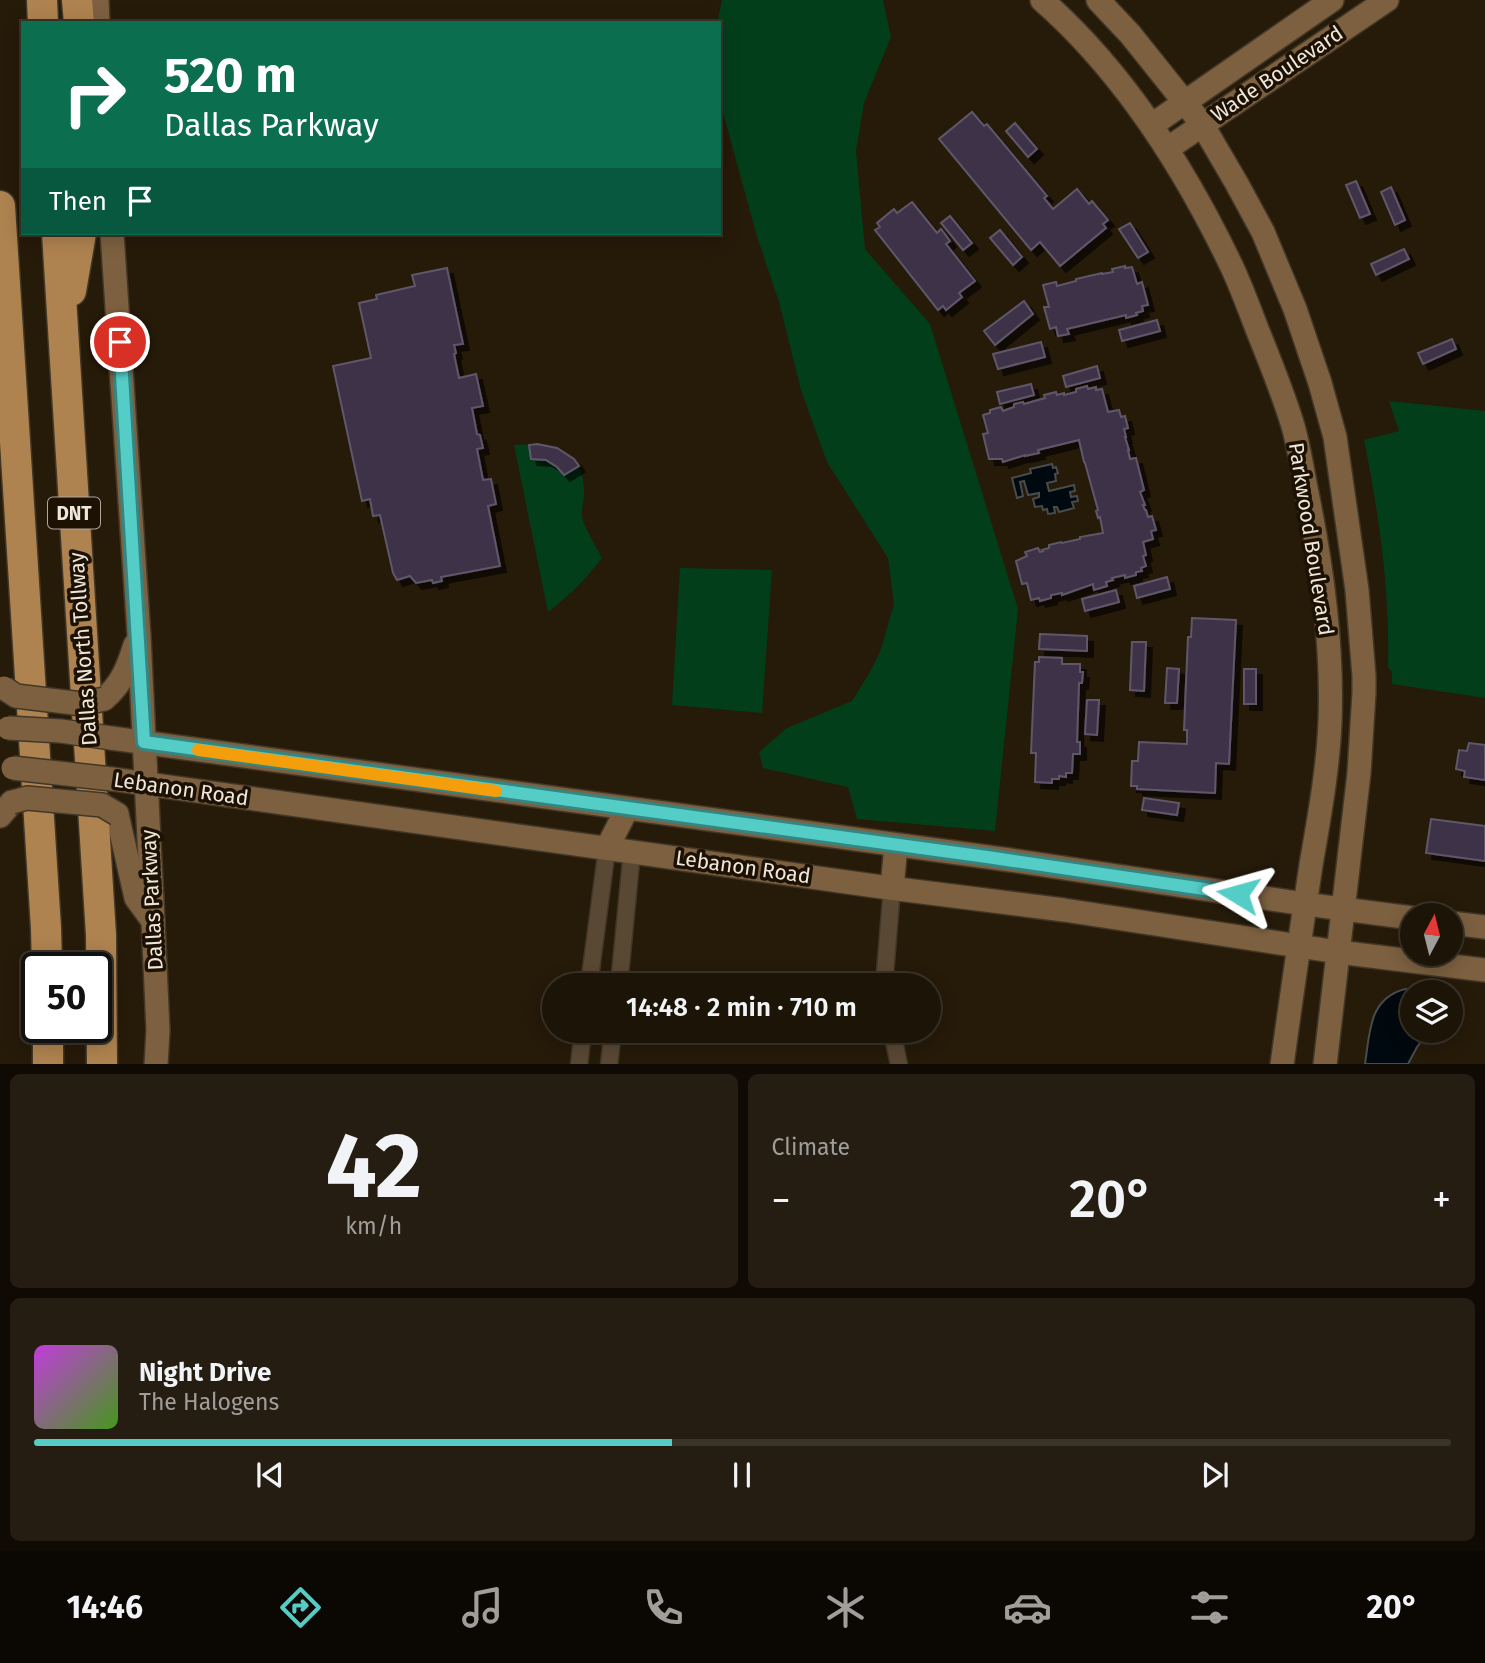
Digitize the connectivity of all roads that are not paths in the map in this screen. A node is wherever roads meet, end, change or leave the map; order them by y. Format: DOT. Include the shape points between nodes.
graph roads {
  1 [pos="42,0"];
  2 [pos="78,0"];
  3 [pos="97,0"];
  4 [pos="1042,0"];
  5 [pos="1098,0"];
  6 [pos="1332,0"];
  7 [pos="1387,0"];
  8 [pos="43,21"];
  9 [pos="79,21"];
  10 [pos="98,21"];
  11 [pos="1185,103"];
  12 [pos="1202,124"];
  13 [pos="1152,125"];
  14 [pos="1167,149"];
  15 [pos="0,206"];
  16 [pos="57,235"];
  17 [pos="81,235"];
  18 [pos="112,235"];
  19 [pos="63,333"];
  20 [pos="0,358"];
  21 [pos="13,411"];
  22 [pos="1329,414"];
  23 [pos="1295,434"];
  24 [pos="1335,437"];
  25 [pos="139,636"];
  26 [pos="2,685"];
  27 [pos="4,727"];
  28 [pos="144,742"];
  29 [pos="6,768"];
  30 [pos="146,784"];
  31 [pos="627,808"];
  32 [pos="6,809"];
  33 [pos="896,845"];
  34 [pos="607,848"];
  35 [pos="632,851"];
  36 [pos="892,888"];
  37 [pos="1305,904"];
  38 [pos="1343,908"];
  39 [pos="1400,916"];
  40 [pos="153,921"];
  41 [pos="1463,924"];
  42 [pos="1485,927"];
  43 [pos="1299,945"];
  44 [pos="47,952"];
  45 [pos="1338,952"];
  46 [pos="1485,970"];
  47 [pos="591,973"];
  48 [pos="619,973"];
  49 [pos="885,973"];
  50 [pos="48,1043"];
  51 [pos="582,1043"];
  52 [pos="612,1043"];
  53 [pos="894,1043"];
  54 [pos="48,1064"];
  55 [pos="102,1064"];
  56 [pos="156,1064"];
  57 [pos="579,1064"];
  58 [pos="609,1064"];
  59 [pos="899,1064"];
  60 [pos="1282,1064"];
  61 [pos="1325,1064"];
  1 -- 8 [label="highway"];
  2 -- 9 [label="highway"];
  3 -- 10 [label="main road"];
  4 -- 13 [label="main road, Parkwood Boulevard" via="1067,22"];
  5 -- 11 [label="main road, Parkwood Boulevard"];
  6 -- 11 [label="main road, Wade Boulevard"];
  7 -- 12 [label="main road, Wade Boulevard"];
  11 -- 12 [label="main road, Parkwood Boulevard"];
  11 -- 13 [label="main road, Wade Boulevard"];
  12 -- 14 [label="main road, Wade Boulevard"];
  12 -- 22 [label="main road, Parkwood Boulevard" via="1263,232 1295,309"];
  13 -- 14 [label="main road, Parkwood Boulevard"];
  14 -- 23 [label="main road, Parkwood Boulevard" via="1232,266"];
  15 -- 21 [label="highway, DNT"];
  16 -- 19 [label="highway, Dallas North Tollway / DNT"];
  17 -- 19 [label="highway"];
  18 -- 25 [label="main road, Dallas Parkway"];
  19 -- 55 [label="highway, Dallas North Tollway / DNT" via="101,935"];
  20 -- 21 [label="highway"];
  21 -- 44 [label="highway, DNT"];
  22 -- 23 [label="main road"];
  22 -- 24 [label="main road, Parkwood Boulevard"];
  23 -- 24 [label="main road"];
  23 -- 37 [label="main road, Parkwood Boulevard" via="1318,549 1330,683 1323,787"];
  24 -- 38 [label="main road, Parkwood Boulevard" via="1364,676 1359,773"];
  25 -- 26 [label="main road, bridge" via="116,690 104,699 82,704 16,696"];
  25 -- 28 [label="main road, Dallas Parkway"];
  27 -- 28 [label="main road, Lebanon Road, bridge"];
  28 -- 30 [label="main road, Dallas Parkway"];
  28 -- 31 [label="main road, Lebanon Road"];
  29 -- 30 [label="main road, Lebanon Road, bridge"];
  30 -- 34 [label="main road, Lebanon Road"];
  30 -- 40 [label="main road, Dallas Parkway"];
  31 -- 33 [label="main road, Lebanon Road"];
  31 -- 34 [label="main road"];
  31 -- 35 [label="main road"];
  32 -- 40 [label="main road, bridge" via="27,798 102,805 117,814 136,898"];
  33 -- 36 [label="main road"];
  33 -- 37 [label="main road, Lebanon Road"];
  34 -- 35 [label="main road, Lebanon Road"];
  34 -- 47 [label="street"];
  35 -- 36 [label="main road, Lebanon Road"];
  35 -- 48 [label="street"];
  36 -- 43 [label="main road, Lebanon Road"];
  36 -- 49 [label="street"];
  37 -- 38 [label="main road, Lebanon Road"];
  37 -- 43 [label="main road, Parkwood Boulevard"];
  38 -- 39 [label="main road, Lebanon Road"];
  38 -- 45 [label="main road, Parkwood Boulevard"];
  40 -- 56 [label="main road, Dallas Parkway"];
  41 -- 42 [label="main road"];
  43 -- 45 [label="main road, Lebanon Road"];
  43 -- 60 [label="main road, Parkwood Boulevard"];
  45 -- 46 [label="main road, Lebanon Road"];
  45 -- 61 [label="main road, Parkwood Boulevard"];
  50 -- 54 [label="highway"];
  51 -- 57 [label="street"];
  52 -- 58 [label="street"];
  53 -- 59 [label="street"];
}
